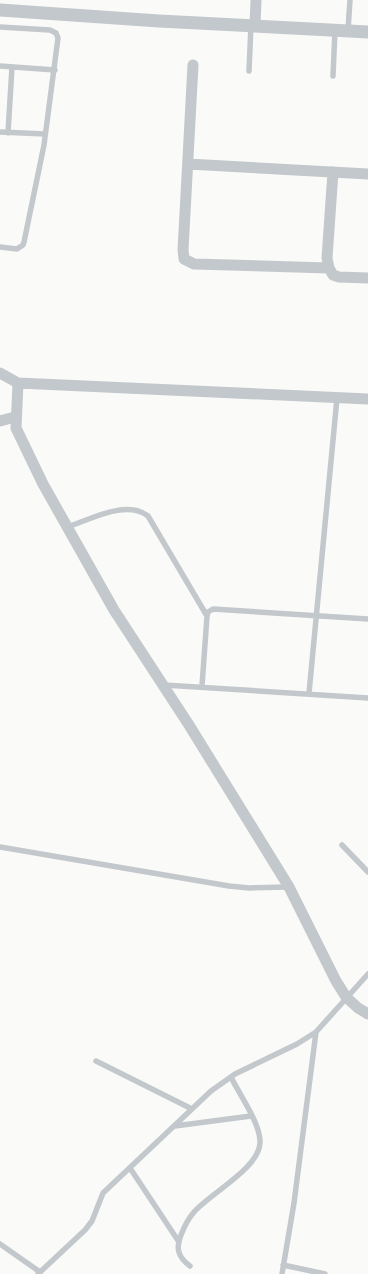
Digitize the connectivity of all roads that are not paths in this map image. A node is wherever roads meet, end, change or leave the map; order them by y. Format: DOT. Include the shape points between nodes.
graph roads {
  1 [pos="256,0"];
  2 [pos="350,0"];
  3 [pos="0,10"];
  4 [pos="253,25"];
  5 [pos="0,27"];
  6 [pos="341,30"];
  7 [pos="368,32"];
  8 [pos="193,65"];
  9 [pos="0,66"];
  10 [pos="12,67"];
  11 [pos="55,70"];
  12 [pos="249,71"];
  13 [pos="333,76"];
  14 [pos="0,132"];
  15 [pos="8,133"];
  16 [pos="45,134"];
  17 [pos="188,164"];
  18 [pos="333,172"];
  19 [pos="368,174"];
  20 [pos="0,247"];
  21 [pos="329,268"];
  22 [pos="368,278"];
  23 [pos="0,373"];
  24 [pos="18,383"];
  25 [pos="337,398"];
  26 [pos="368,399"];
  27 [pos="15,418"];
  28 [pos="0,421"];
  29 [pos="67,527"];
  30 [pos="316,615"];
  31 [pos="207,616"];
  32 [pos="368,619"];
  33 [pos="163,685"];
  34 [pos="202,686"];
  35 [pos="309,693"];
  36 [pos="368,698"];
  37 [pos="342,845"];
  38 [pos="0,847"];
  39 [pos="368,872"];
  40 [pos="289,887"];
  41 [pos="368,974"];
  42 [pos="346,997"];
  43 [pos="368,1014"];
  44 [pos="316,1032"];
  45 [pos="96,1061"];
  46 [pos="230,1076"];
  47 [pos="192,1109"];
  48 [pos="251,1116"];
  49 [pos="175,1126"];
  50 [pos="130,1168"];
  51 [pos="179,1242"];
  52 [pos="0,1244"];
  53 [pos="284,1265"];
  54 [pos="190,1266"];
  55 [pos="39,1273"];
  56 [pos="282,1274"];
  57 [pos="326,1274"];
  1 -- 4 [label="street"];
  2 -- 6 [label="lane"];
  3 -- 4 [label="street"];
  4 -- 6 [label="street"];
  4 -- 12 [label="lane"];
  5 -- 11 [label="lane" via="50,30 56,33 58,38"];
  6 -- 7 [label="street"];
  6 -- 13 [label="lane"];
  8 -- 17 [label="street"];
  9 -- 10 [label="lane"];
  10 -- 11 [label="lane"];
  10 -- 15 [label="lane"];
  11 -- 16 [label="lane"];
  14 -- 15 [label="lane"];
  15 -- 16 [label="lane"];
  16 -- 20 [label="lane" via="23,245 17,249"];
  17 -- 18 [label="street"];
  17 -- 21 [label="street" via="182,254 186,261 194,264"];
  18 -- 19 [label="street"];
  18 -- 21 [label="street" via="327,258"];
  21 -- 22 [label="street" via="332,275 339,277"];
  23 -- 24 [label="street"];
  24 -- 25 [label="street"];
  24 -- 27 [label="street"];
  25 -- 26 [label="street"];
  25 -- 30 [label="lane"];
  27 -- 28 [label="street"];
  27 -- 29 [label="street" via="18,436"];
  29 -- 31 [label="lane" via="127,508 148,516"];
  29 -- 33 [label="street" via="114,610"];
  30 -- 31 [label="lane" via="215,609 209,611"];
  30 -- 32 [label="lane"];
  30 -- 35 [label="lane"];
  31 -- 34 [label="lane"];
  33 -- 34 [label="lane"];
  33 -- 40 [label="street"];
  34 -- 35 [label="lane"];
  35 -- 36 [label="lane"];
  37 -- 39 [label="lane"];
  38 -- 40 [label="lane" via="229,886"];
  40 -- 42 [label="street"];
  41 -- 42 [label="lane"];
  42 -- 43 [label="street"];
  42 -- 44 [label="lane"];
  44 -- 46 [label="lane" via="297,1044"];
  44 -- 53 [label="lane"];
  45 -- 47 [label="lane"];
  46 -- 47 [label="lane"];
  46 -- 48 [label="lane"];
  47 -- 49 [label="lane"];
  48 -- 49 [label="lane"];
  48 -- 51 [label="lane" via="259,1134 260,1142 256,1155 246,1167 195,1210 184,1227"];
  49 -- 50 [label="lane"];
  50 -- 51 [label="lane"];
  50 -- 55 [label="lane" via="103,1193 92,1221 85,1230"];
  51 -- 54 [label="lane" via="180,1257"];
  52 -- 55 [label="lane"];
  53 -- 56 [label="lane"];
  53 -- 57 [label="lane"];
}
